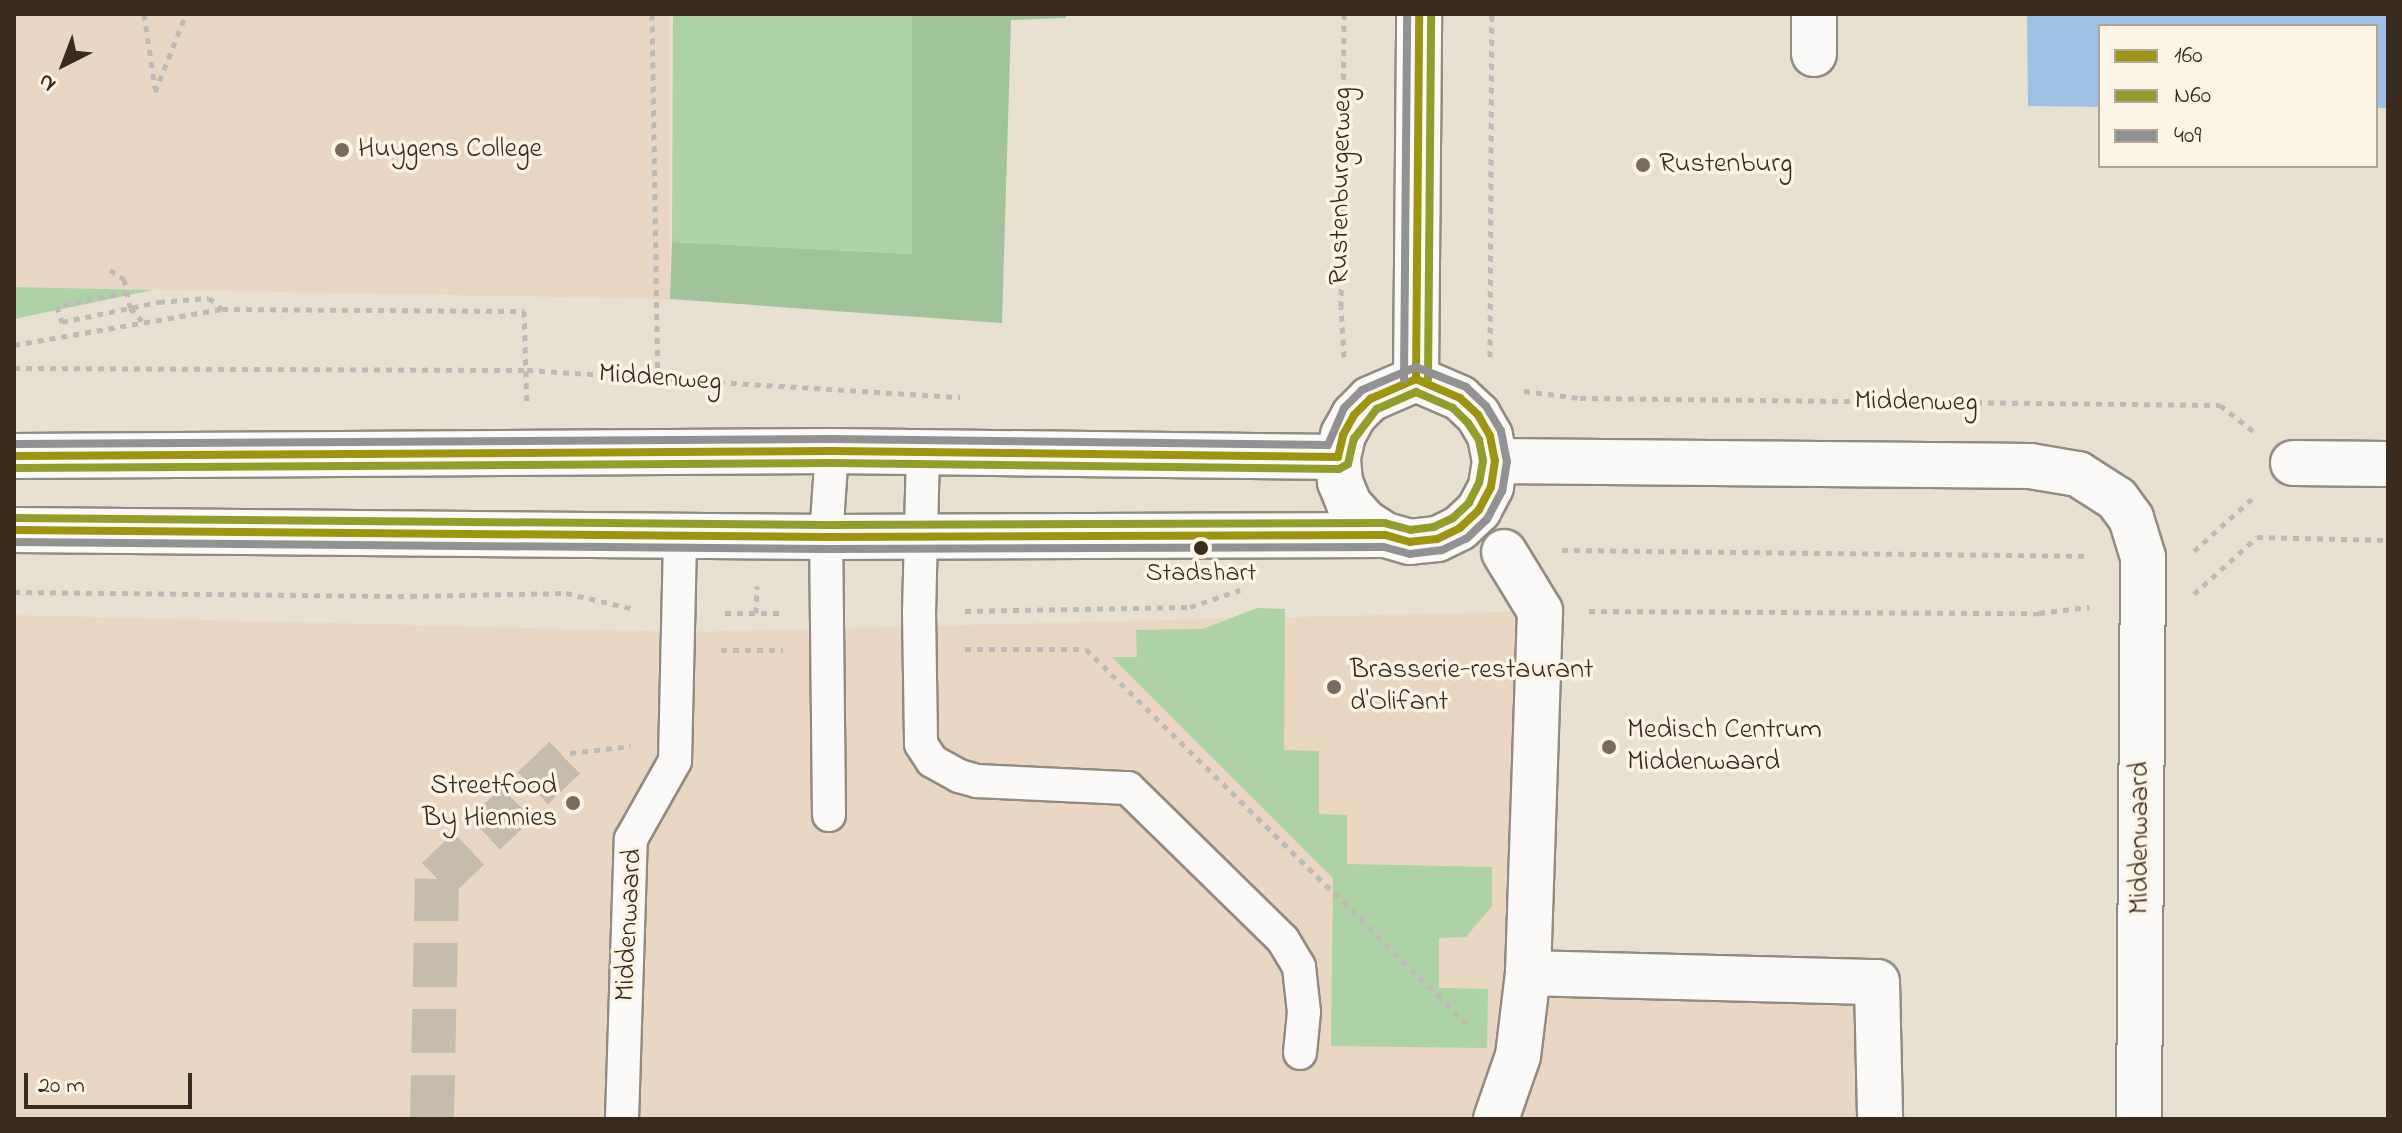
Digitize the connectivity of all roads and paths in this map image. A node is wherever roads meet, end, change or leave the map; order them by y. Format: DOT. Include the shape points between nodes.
graph roads {
  1 [pos="144,14"];
  2 [pos="186,14"];
  3 [pos="652,14"];
  4 [pos="1344,14"];
  5 [pos="1419,14"];
  6 [pos="1492,14"];
  7 [pos="110,270"];
  8 [pos="128,292"];
  9 [pos="130,308"];
  10 [pos="222,309"];
  11 [pos="142,321"];
  12 [pos="14,345"];
  13 [pos="1344,358"];
  14 [pos="1490,358"];
  15 [pos="14,368"];
  16 [pos="527,370"];
  17 [pos="658,379"];
  18 [pos="1416,379"];
  19 [pos="1519,391"];
  20 [pos="969,397"];
  21 [pos="832,451"];
  22 [pos="923,451"];
  23 [pos="526,452"];
  24 [pos="14,456"];
  25 [pos="1338,457"];
  26 [pos="1495,461"];
  27 [pos="2293,463"];
  28 [pos="2388,464"];
  29 [pos="14,530"];
  30 [pos="525,532"];
  31 [pos="680,533"];
  32 [pos="1385,535"];
  33 [pos="826,537"];
  34 [pos="921,537"];
  35 [pos="2388,540"];
  36 [pos="1504,552"];
  37 [pos="2142,555"];
  38 [pos="524,593"];
  39 [pos="2143,600"];
  40 [pos="1540,611"];
  41 [pos="676,741"];
  42 [pos="570,753"];
  43 [pos="829,815"];
  44 [pos="1528,973"];
  45 [pos="1300,1053"];
  46 [pos="622,1119"];
  47 [pos="1496,1119"];
  48 [pos="1880,1119"];
  49 [pos="2139,1119"];
  1 -- 2 [label="path" via="155,92"];
  3 -- 17 [label="path"];
  4 -- 13 [label="path, Rustenburgerweg"];
  5 -- 18 [label="street"];
  6 -- 14 [label="path"];
  7 -- 8 [label="path" via="124,279"];
  8 -- 9 [label="path"];
  8 -- 9 [label="path" via="57,306 62,322"];
  9 -- 10 [label="path" via="209,298"];
  9 -- 11 [label="path"];
  10 -- 11 [label="path"];
  10 -- 16 [label="path" via="524,311"];
  11 -- 12 [label="path"];
  15 -- 16 [label="path, Middenweg"];
  16 -- 17 [label="path, Middenweg"];
  16 -- 23 [label="path"];
  17 -- 20 [label="path, Middenweg"];
  18 -- 25 [label="street" via="1370,399 1354,415"];
  18 -- 26 [label="street" via="1460,398 1478,415"];
  19 -- 27 [label="path, Middenweg" via="1580,398 2220,405"];
  21 -- 22 [label="street"];
  21 -- 23 [label="street"];
  21 -- 33 [label="lane"];
  22 -- 25 [label="street"];
  22 -- 34 [label="lane"];
  23 -- 24 [label="street"];
  25 -- 32 [label="street" via="1349,504"];
  26 -- 32 [label="street" via="1491,487 1479,510 1460,528 1437,539 1410,542"];
  26 -- 37 [label="street" via="2055,468 2097,483 2117,499 2131,518"];
  27 -- 28 [label="street"];
  27 -- 37 [label="path" via="2192,552"];
  29 -- 30 [label="street"];
  30 -- 31 [label="street"];
  30 -- 38 [label="path"];
  31 -- 33 [label="street"];
  31 -- 41 [label="lane, Middenwaard"];
  32 -- 34 [label="street"];
  33 -- 34 [label="street"];
  33 -- 43 [label="lane"];
  34 -- 45 [label="lane" via="918,720 921,744 932,761 977,781 1128,788 1283,940 1299,967 1304,1012"];
  35 -- 39 [label="path" via="2257,537 2190,598"];
  36 -- 37 [label="path"];
  36 -- 40 [label="street"];
  37 -- 39 [label="street, Middenwaard"];
  39 -- 40 [label="path" via="2039,613"];
  39 -- 49 [label="street, Middenwaard"];
  40 -- 44 [label="street"];
  41 -- 42 [label="path"];
  41 -- 46 [label="lane, Middenwaard" via="675,761 631,839"];
  44 -- 47 [label="street" via="1518,1056"];
  44 -- 48 [label="street" via="1877,982"];
}
